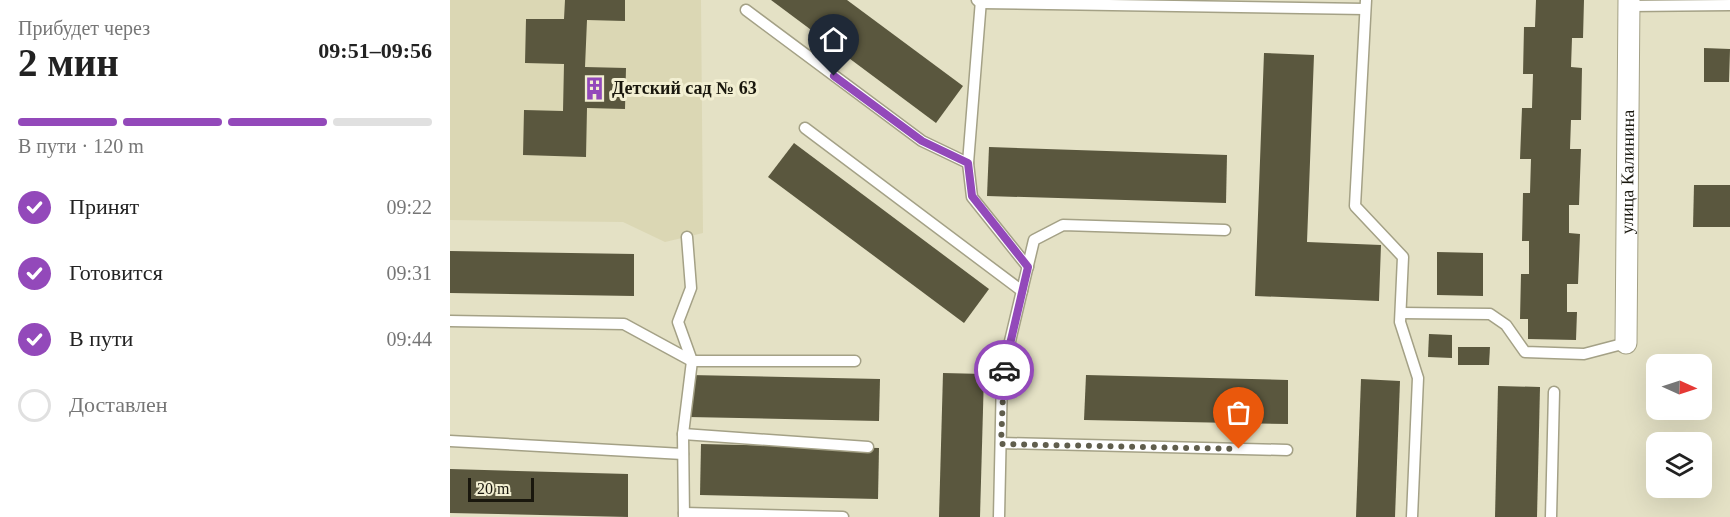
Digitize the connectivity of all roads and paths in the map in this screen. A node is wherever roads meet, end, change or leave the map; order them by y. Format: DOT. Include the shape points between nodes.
graph roads {
  1 [pos="980,1"];
  2 [pos="1629,3"];
  3 [pos="1366,4"];
  4 [pos="1730,5"];
  5 [pos="746,10"];
  6 [pos="805,128"];
  7 [pos="968,163"];
  8 [pos="1225,230"];
  9 [pos="687,237"];
  10 [pos="1028,267"];
  11 [pos="1022,291"];
  12 [pos="1401,313"];
  13 [pos="450,321"];
  14 [pos="1626,344"];
  15 [pos="692,361"];
  16 [pos="855,361"];
  17 [pos="1554,392"];
  18 [pos="683,434"];
  19 [pos="450,441"];
  20 [pos="1001,444"];
  21 [pos="868,447"];
  22 [pos="1287,450"];
  23 [pos="683,454"];
  24 [pos="684,515"];
  25 [pos="843,517"];
  26 [pos="999,517"];
  27 [pos="1412,517"];
  28 [pos="1551,517"];
  1 -- 3 [label="lane"];
  1 -- 7 [label="lane"];
  2 -- 4 [label="lane"];
  2 -- 14 [label="street, улица Калинина"];
  3 -- 12 [label="lane" via="1355,206 1403,257"];
  5 -- 7 [label="lane" via="922,141"];
  6 -- 11 [label="lane"];
  7 -- 10 [label="lane" via="972,196"];
  8 -- 10 [label="lane" via="1063,225 1034,240"];
  9 -- 15 [label="lane" via="691,288 678,322"];
  10 -- 11 [label="lane"];
  11 -- 20 [label="lane" via="1002,375"];
  12 -- 14 [label="lane" via="1490,314 1506,325 1525,352 1584,354"];
  12 -- 27 [label="lane" via="1400,322 1418,378"];
  13 -- 15 [label="lane" via="624,324"];
  15 -- 16 [label="lane"];
  15 -- 18 [label="lane"];
  17 -- 28 [label="lane"];
  18 -- 21 [label="lane"];
  18 -- 23 [label="lane"];
  19 -- 23 [label="lane"];
  20 -- 22 [label="lane"];
  20 -- 26 [label="lane"];
  23 -- 24 [label="lane"];
  24 -- 25 [label="lane"];
}
